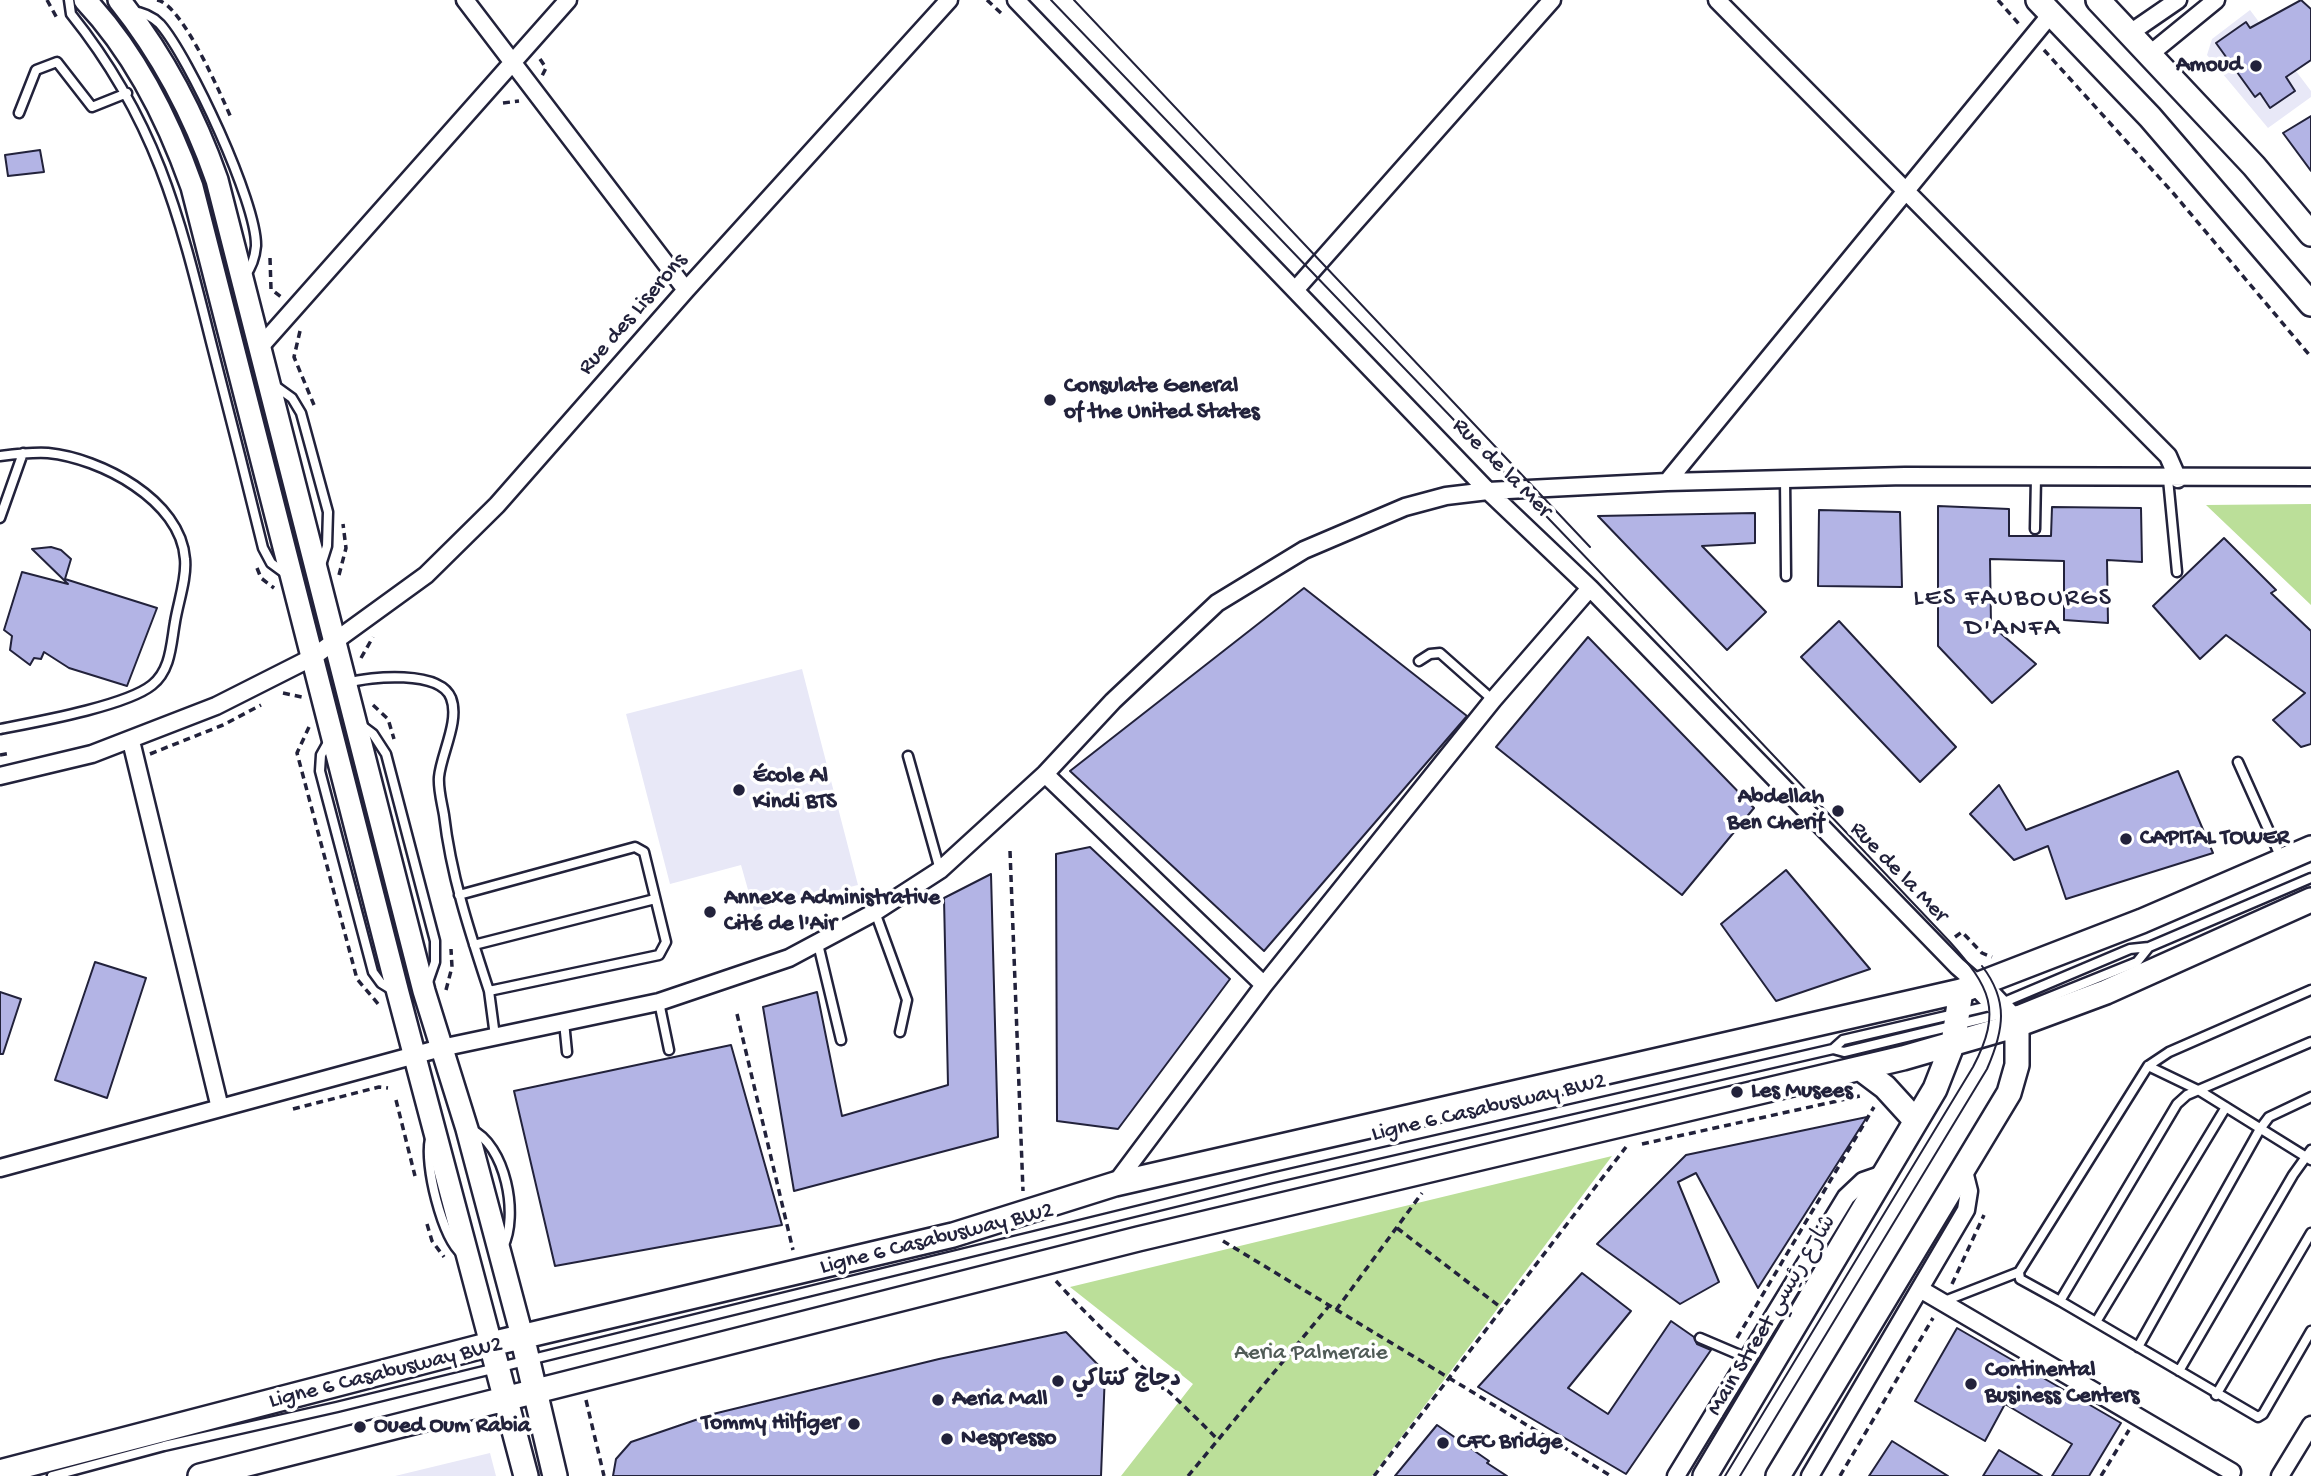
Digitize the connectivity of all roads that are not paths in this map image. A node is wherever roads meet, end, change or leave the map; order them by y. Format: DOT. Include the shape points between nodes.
graph roads {
  1 [pos="69,0"];
  2 [pos="85,0"];
  3 [pos="465,0"];
  4 [pos="568,0"];
  5 [pos="949,0"];
  6 [pos="1016,0"];
  7 [pos="1552,0"];
  8 [pos="1717,0"];
  9 [pos="2098,0"];
  10 [pos="2178,0"];
  11 [pos="2217,0"];
  12 [pos="124,5"];
  13 [pos="2044,7"];
  14 [pos="2130,33"];
  15 [pos="2150,54"];
  16 [pos="513,62"];
  17 [pos="127,93"];
  18 [pos="19,113"];
  19 [pos="1906,191"];
  20 [pos="2311,234"];
  21 [pos="1296,289"];
  22 [pos="686,290"];
  23 [pos="2311,304"];
  24 [pos="260,347"];
  25 [pos="23,453"];
  26 [pos="0,456"];
  27 [pos="2036,477"];
  28 [pos="2311,477"];
  29 [pos="1785,479"];
  30 [pos="2173,479"];
  31 [pos="1667,482"];
  32 [pos="1488,491"];
  33 [pos="0,518"];
  34 [pos="2035,529"];
  35 [pos="2177,572"];
  36 [pos="293,575"];
  37 [pos="1786,576"];
  38 [pos="1590,589"];
  39 [pos="337,642"];
  40 [pos="313,657"];
  41 [pos="1419,661"];
  42 [pos="355,680"];
  43 [pos="1493,700"];
  44 [pos="0,729"];
  45 [pos="131,741"];
  46 [pos="908,756"];
  47 [pos="2238,762"];
  48 [pos="1045,774"];
  49 [pos="0,776"];
  50 [pos="2311,848"];
  51 [pos="2282,860"];
  52 [pos="940,870"];
  53 [pos="2311,878"];
  54 [pos="459,895"];
  55 [pos="655,899"];
  56 [pos="2311,900"];
  57 [pos="875,912"];
  58 [pos="818,944"];
  59 [pos="474,945"];
  60 [pos="2149,947"];
  61 [pos="1264,985"];
  62 [pos="2311,990"];
  63 [pos="489,992"];
  64 [pos="659,1002"];
  65 [pos="1962,1012"];
  66 [pos="2008,1014"];
  67 [pos="564,1022"];
  68 [pos="900,1032"];
  69 [pos="495,1036"];
  70 [pos="841,1040"];
  71 [pos="2311,1042"];
  72 [pos="441,1048"];
  73 [pos="669,1050"];
  74 [pos="567,1052"];
  75 [pos="416,1055"];
  76 [pos="2148,1066"];
  77 [pos="1861,1069"];
  78 [pos="2200,1091"];
  79 [pos="2311,1097"];
  80 [pos="2226,1107"];
  81 [pos="220,1108"];
  82 [pos="1916,1121"];
  83 [pos="2260,1129"];
  84 [pos="2309,1156"];
  85 [pos="0,1168"];
  86 [pos="1964,1171"];
  87 [pos="1885,1173"];
  88 [pos="1115,1184"];
  89 [pos="2311,1233"];
  90 [pos="2019,1272"];
  91 [pos="1920,1289"];
  92 [pos="2060,1301"];
  93 [pos="1942,1302"];
  94 [pos="2096,1322"];
  95 [pos="2311,1331"];
  96 [pos="522,1336"];
  97 [pos="1700,1338"];
  98 [pos="491,1343"];
  99 [pos="2137,1347"];
  100 [pos="1747,1358"];
  101 [pos="527,1359"];
  102 [pos="497,1367"];
  103 [pos="2179,1371"];
  104 [pos="535,1391"];
  105 [pos="2216,1395"];
  106 [pos="506,1399"];
  107 [pos="2311,1425"];
  108 [pos="558,1471"];
  109 [pos="0,1472"];
  110 [pos="2232,1472"];
  111 [pos="523,1473"];
  112 [pos="52,1476"];
  113 [pos="200,1476"];
  114 [pos="1676,1476"];
  115 [pos="1705,1476"];
  116 [pos="1778,1476"];
  117 [pos="1810,1476"];
  118 [pos="2280,1476"];
  1 -- 17 [label="lane" via="71,14"];
  2 -- 36 [label="street" via="138,70 192,187"];
  3 -- 16 [label="street"];
  4 -- 16 [label="street"];
  5 -- 22 [label="street, Rue des Liserons"];
  6 -- 21 [label="street, Rue de la Mer"];
  7 -- 21 [label="street"];
  8 -- 19 [label="street"];
  9 -- 14 [label="main road"];
  10 -- 14 [label="street"];
  11 -- 15 [label="street"];
  12 -- 24 [label="street" via="173,78 205,145"];
  13 -- 19 [label="street" via="2032,37"];
  13 -- 23 [label="main road" via="2150,117"];
  14 -- 15 [label="main road"];
  15 -- 20 [label="main road"];
  16 -- 22 [label="street"];
  16 -- 24 [label="street"];
  17 -- 18 [label="lane" via="92,107 57,62 36,69"];
  17 -- 36 [label="lane" via="160,162 185,238 263,548 277,569"];
  19 -- 30 [label="street" via="2168,456"];
  19 -- 31 [label="street"];
  21 -- 32 [label="street, Rue de la Mer"];
  22 -- 39 [label="street, Rue des Liserons" via="497,505 426,575"];
  24 -- 39 [label="street"];
  25 -- 26 [label="lane"];
  25 -- 33 [label="lane"];
  25 -- 44 [label="lane" via="85,461 121,476 174,525 185,560 168,665 155,683 100,706"];
  27 -- 29 [label="street"];
  27 -- 30 [label="street"];
  27 -- 34 [label="lane"];
  28 -- 30 [label="street"];
  29 -- 31 [label="street"];
  29 -- 37 [label="lane"];
  30 -- 35 [label="lane"];
  31 -- 32 [label="street"];
  32 -- 38 [label="street, Rue de la Mer"];
  32 -- 48 [label="street" via="1405,507 1254,578 1217,603 1159,655"];
  36 -- 40 [label="street"];
  38 -- 43 [label="street"];
  38 -- 65 [label="street, Rue de la Mer" via="1957,966"];
  39 -- 40 [label="street, Rue des Liserons"];
  39 -- 42 [label="street"];
  40 -- 45 [label="street, Rue des Liserons" via="216,706"];
  40 -- 75 [label="street" via="391,1001"];
  41 -- 43 [label="lane" via="1440,653"];
  42 -- 54 [label="lane" via="426,679 440,684 451,697 453,710 439,778 449,860"];
  42 -- 72 [label="street" via="357,723"];
  43 -- 61 [label="street"];
  45 -- 49 [label="street, Rue des Liserons"];
  45 -- 81 [label="street"];
  46 -- 52 [label="lane"];
  47 -- 51 [label="lane"];
  48 -- 52 [label="street"];
  48 -- 61 [label="street"];
  50 -- 51 [label="main road"];
  51 -- 65 [label="main road"];
  52 -- 57 [label="street"];
  53 -- 60 [label="lane"];
  54 -- 55 [label="lane" via="635,847 644,852"];
  54 -- 59 [label="lane"];
  55 -- 59 [label="lane"];
  55 -- 63 [label="lane" via="666,942 659,955"];
  56 -- 66 [label="main road" via="2141,979"];
  57 -- 58 [label="street"];
  57 -- 68 [label="lane" via="905,988 907,1010"];
  58 -- 64 [label="street"];
  58 -- 70 [label="lane"];
  59 -- 63 [label="lane"];
  60 -- 66 [label="lane" via="2130,949"];
  60 -- 66 [label="lane" via="2137,962"];
  61 -- 88 [label="street"];
  62 -- 76 [label="lane" via="2169,1052"];
  63 -- 69 [label="lane"];
  64 -- 67 [label="street"];
  64 -- 73 [label="lane"];
  65 -- 66 [label="main road"];
  65 -- 66 [label="main road"];
  65 -- 77 [label="main road"];
  65 -- 82 [label="main road, Main Street شارع رئيسي" via="1942,1074"];
  65 -- 88 [label="main road"];
  65 -- 101 [label="lane, Ligne 6 Casabusway BW2" via="1843,1040 1833,1049 1272,1178"];
  66 -- 86 [label="main road" via="2017,1065 2009,1093"];
  67 -- 69 [label="street"];
  67 -- 74 [label="lane"];
  69 -- 72 [label="street"];
  71 -- 78 [label="lane"];
  72 -- 75 [label="street"];
  72 -- 96 [label="street"];
  75 -- 81 [label="street"];
  75 -- 98 [label="street"];
  76 -- 78 [label="lane"];
  76 -- 90 [label="lane"];
  77 -- 82 [label="main road"];
  77 -- 104 [label="main road" via="1196,1225"];
  78 -- 80 [label="lane"];
  78 -- 92 [label="lane" via="2177,1104"];
  79 -- 83 [label="lane" via="2269,1117"];
  80 -- 83 [label="lane"];
  80 -- 94 [label="lane"];
  81 -- 85 [label="street"];
  82 -- 87 [label="main road, Main Street شارع رئيسي"];
  83 -- 84 [label="lane"];
  83 -- 99 [label="lane"];
  84 -- 103 [label="lane"];
  86 -- 91 [label="street" via="1969,1191 1966,1210"];
  86 -- 116 [label="main road"];
  87 -- 100 [label="street, Main Street شارع رئيسي" via="1863,1181 1846,1197"];
  87 -- 115 [label="main road, Main Street شارع رئيسي"];
  88 -- 96 [label="main road" via="953,1235"];
  89 -- 105 [label="lane"];
  90 -- 92 [label="lane" via="2028,1285"];
  90 -- 93 [label="lane"];
  91 -- 93 [label="street"];
  91 -- 117 [label="street"];
  92 -- 94 [label="lane"];
  93 -- 110 [label="street"];
  94 -- 99 [label="lane"];
  95 -- 105 [label="lane" via="2263,1415 2253,1416"];
  96 -- 98 [label="main road"];
  96 -- 101 [label="main road"];
  97 -- 100 [label="lane"];
  98 -- 102 [label="main road"];
  98 -- 109 [label="main road"];
  99 -- 103 [label="lane"];
  100 -- 114 [label="street, Main Street شارع رئيسي"];
  101 -- 102 [label="lane, Ligne 6 Casabusway BW2"];
  101 -- 104 [label="main road"];
  102 -- 106 [label="main road"];
  102 -- 112 [label="lane, Ligne 6 Casabusway BW2"];
  103 -- 105 [label="lane"];
  104 -- 106 [label="main road"];
  104 -- 108 [label="main road"];
  106 -- 111 [label="main road"];
  106 -- 113 [label="main road"];
  107 -- 118 [label="street"];
}
